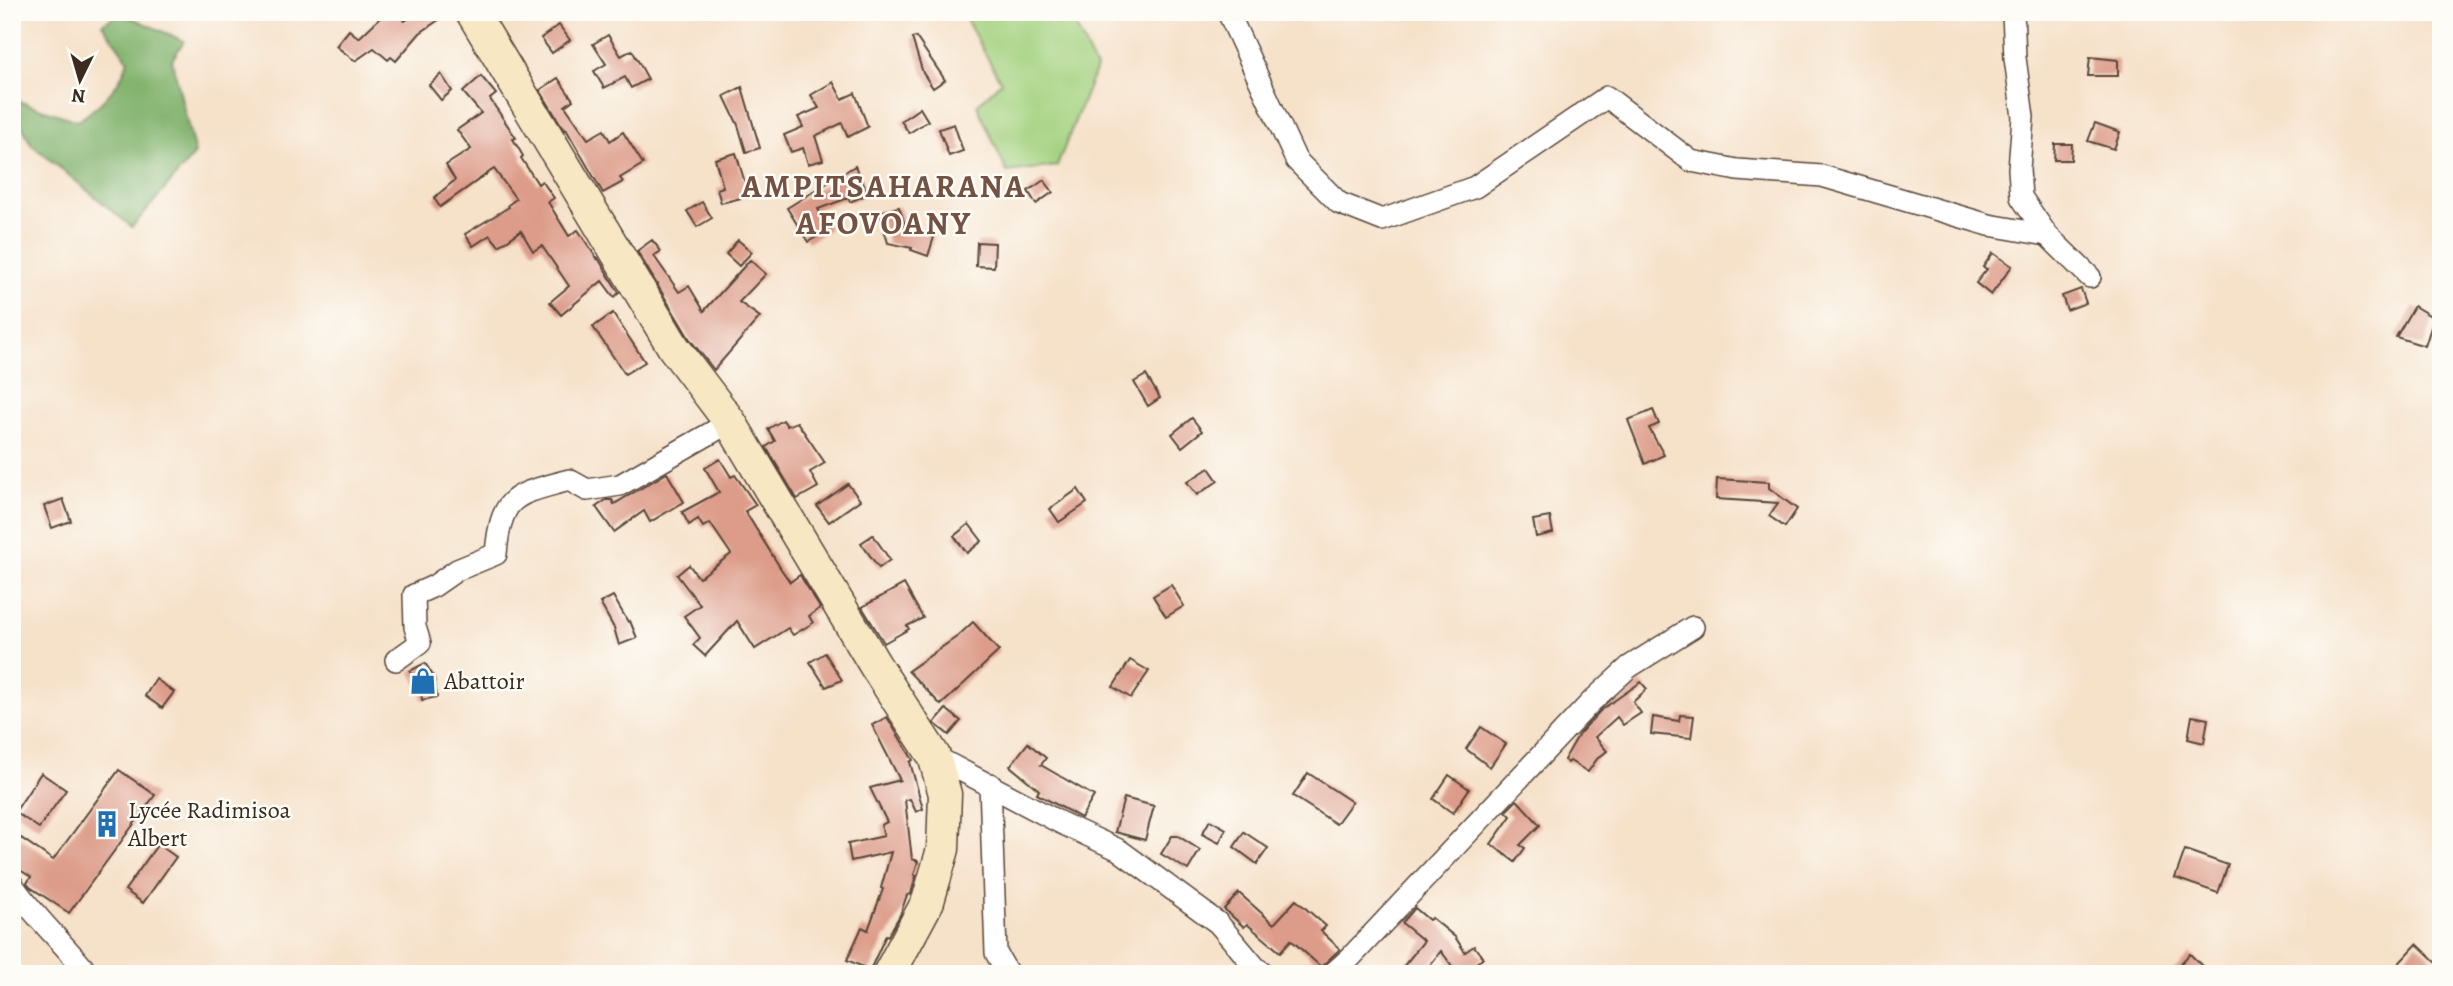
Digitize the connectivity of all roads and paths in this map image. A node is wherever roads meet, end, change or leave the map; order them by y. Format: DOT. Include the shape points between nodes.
graph roads {
  1 [pos="472,12"];
  2 [pos="1228,12"];
  3 [pos="2013,12"];
  4 [pos="2047,235"];
  5 [pos="2090,277"];
  6 [pos="730,422"];
  7 [pos="1693,627"];
  8 [pos="396,660"];
  9 [pos="934,756"];
  10 [pos="989,784"];
  11 [pos="12,884"];
  12 [pos="88,974"];
  13 [pos="889,974"];
  14 [pos="1008,974"];
  15 [pos="1265,974"];
  16 [pos="1332,974"];
  1 -- 6 [label="main road" via="674,348"];
  2 -- 4 [label="street" via="1296,160 1339,203 1382,220 1475,187 1607,97 1691,161 1737,170 1822,176 1989,225"];
  3 -- 4 [label="street" via="2023,117 2021,197"];
  4 -- 5 [label="street"];
  6 -- 8 [label="street" via="620,485 587,490 569,480 521,493 503,511 496,554 457,570 414,596 420,643"];
  6 -- 9 [label="main road"];
  7 -- 16 [label="street" via="1629,667 1591,701"];
  9 -- 10 [label="street"];
  9 -- 13 [label="main road" via="945,794 943,849 928,901"];
  10 -- 14 [label="street" via="996,953"];
  10 -- 15 [label="street" via="1119,850 1218,923"];
  11 -- 12 [label="street" via="27,908"];
}
